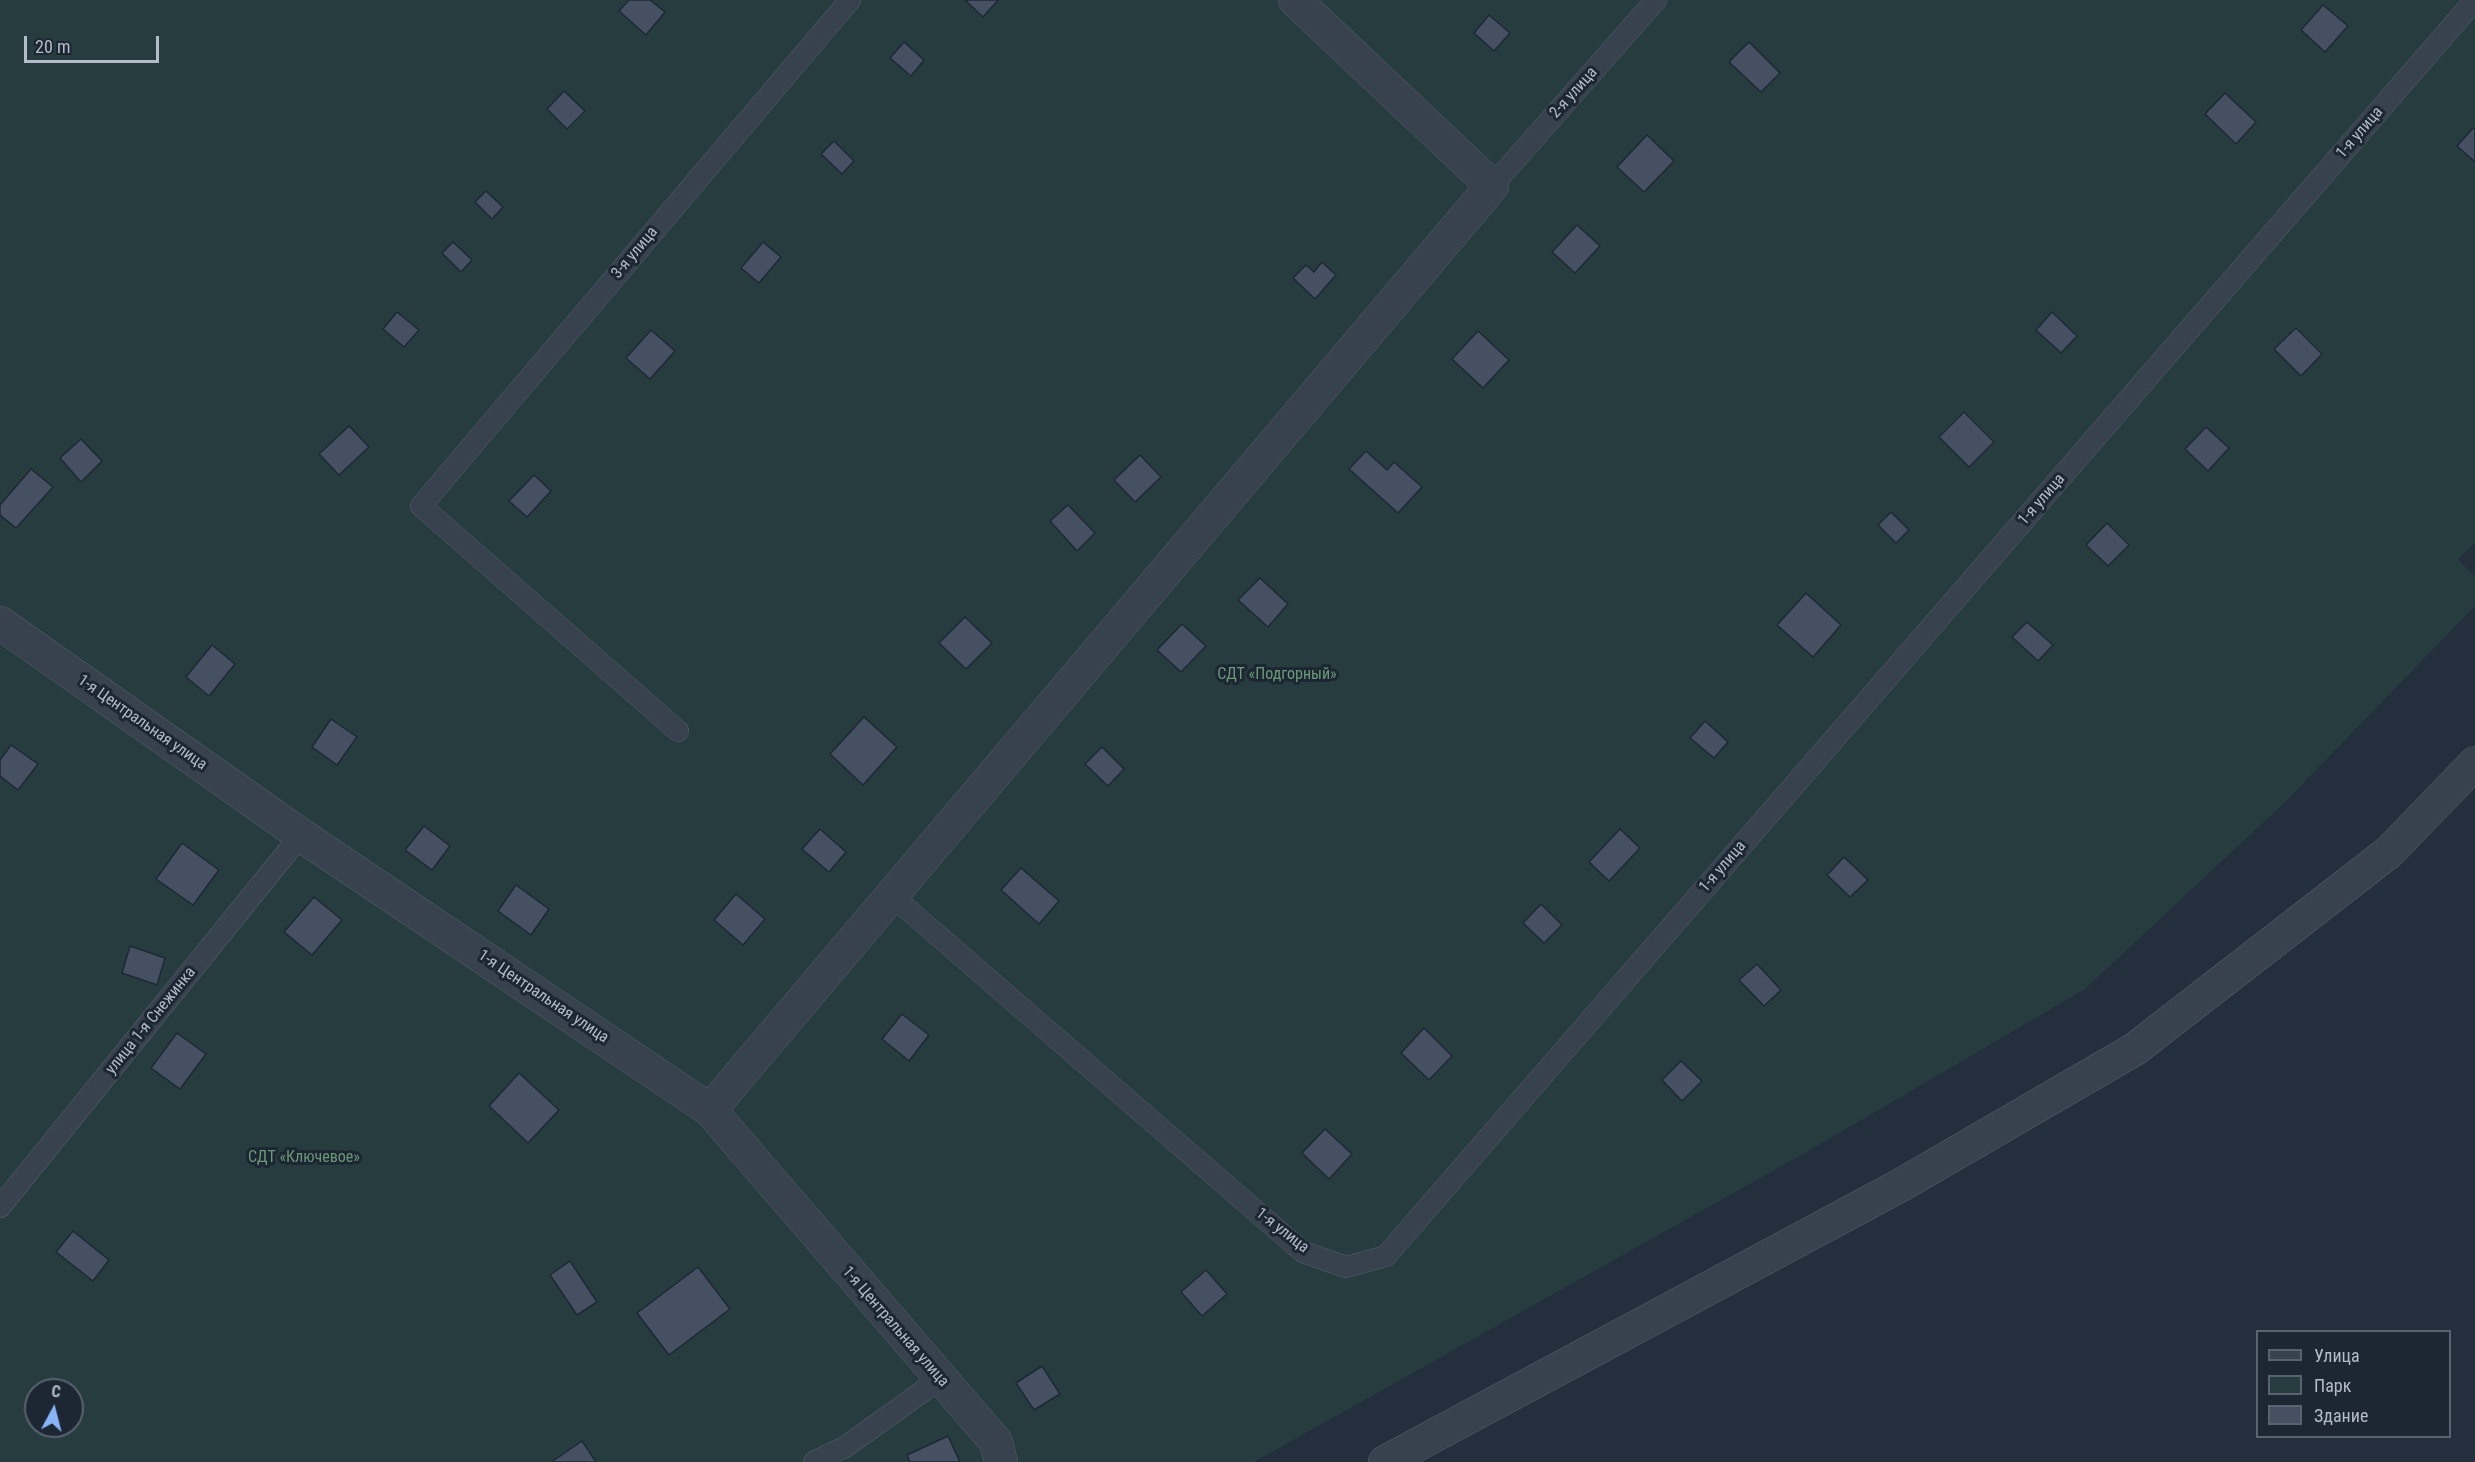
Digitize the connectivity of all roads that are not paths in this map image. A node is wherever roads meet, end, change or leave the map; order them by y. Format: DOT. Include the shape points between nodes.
graph roads {
  1 [pos="850,0"];
  2 [pos="1295,0"];
  3 [pos="1656,0"];
  4 [pos="2475,0"];
  5 [pos="1492,186"];
  6 [pos="0,623"];
  7 [pos="678,731"];
  8 [pos="2475,763"];
  9 [pos="301,835"];
  10 [pos="890,894"];
  11 [pos="710,1110"];
  12 [pos="0,1207"];
  13 [pos="940,1379"];
  14 [pos="814,1462"];
  15 [pos="1001,1462"];
  16 [pos="1385,1462"];
  1 -- 7 [label="lane, 3-я улица" via="420,506"];
  2 -- 5 [label="street"];
  3 -- 5 [label="lane, 2-я улица"];
  4 -- 10 [label="lane, 1-я улица" via="1386,1256 1346,1267 1303,1251"];
  5 -- 10 [label="street"];
  6 -- 9 [label="street, 1-я Центральная улица"];
  8 -- 16 [label="street" via="2389,852 2135,1049 1901,1185"];
  9 -- 11 [label="street, 1-я Центральная улица"];
  9 -- 12 [label="lane, улица 1-я Снежинка"];
  10 -- 11 [label="street"];
  11 -- 13 [label="street, 1-я Центральная улица"];
  13 -- 14 [label="lane" via="845,1447"];
  13 -- 15 [label="street, 1-я Центральная улица" via="996,1442"];
}
